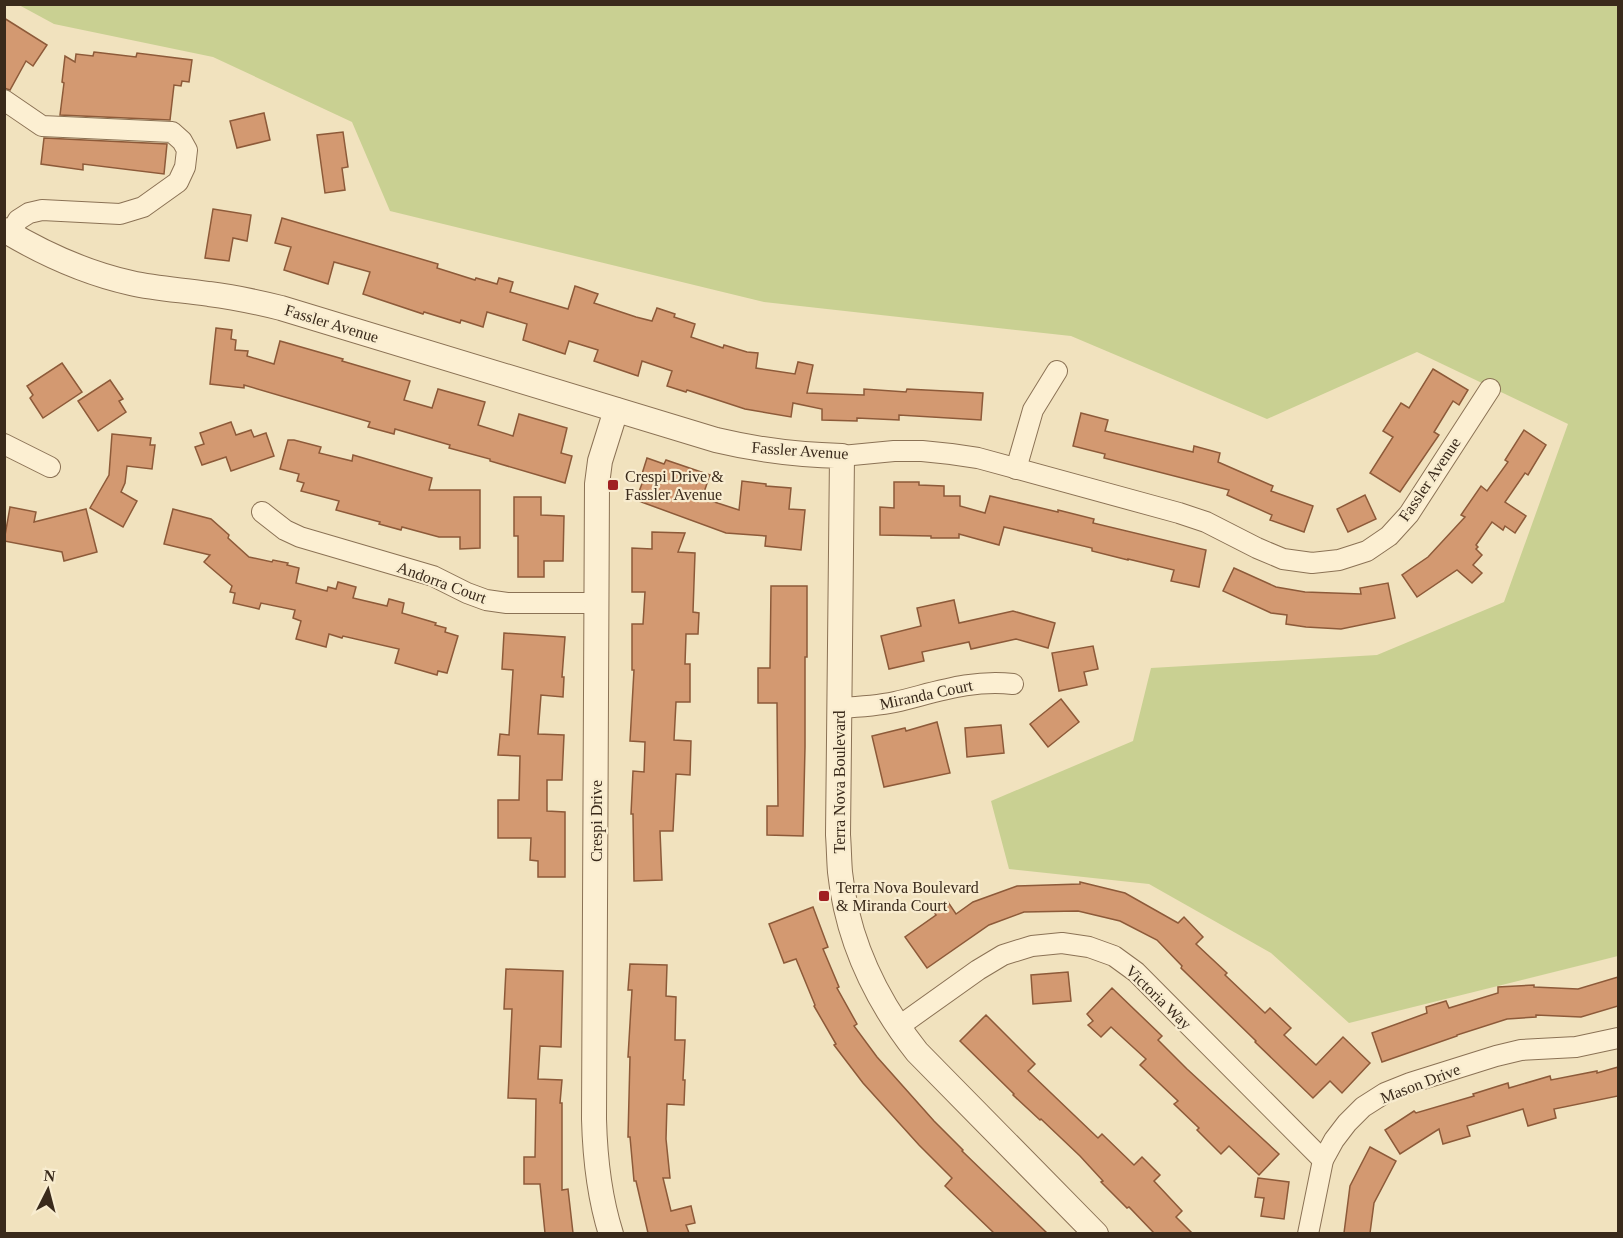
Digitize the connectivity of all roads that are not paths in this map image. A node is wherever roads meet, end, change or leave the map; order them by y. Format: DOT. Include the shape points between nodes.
graph roads {
  1 [pos="4,100"];
  2 [pos="8,232"];
  3 [pos="1057,371"];
  4 [pos="1490,389"];
  5 [pos="616,410"];
  6 [pos="4,444"];
  7 [pos="842,456"];
  8 [pos="50,467"];
  9 [pos="1016,469"];
  10 [pos="262,512"];
  11 [pos="597,603"];
  12 [pos="1012,684"];
  13 [pos="839,708"];
  14 [pos="898,1028"];
  15 [pos="1618,1038"];
  16 [pos="1323,1160"];
  17 [pos="611,1233"];
  18 [pos="1096,1233"];
  19 [pos="1308,1233"];
  1 -- 2 [label="street" via="42,126 172,132 187,150 178,182 143,207 120,214 42,210 18,220"];
  2 -- 5 [label="street, Fassler Avenue" via="94,274 132,284 244,299 281,308"];
  3 -- 9 [label="street" via="1034,410"];
  4 -- 9 [label="street, Fassler Avenue" via="1409,514 1389,536 1367,551 1339,560 1312,563 1282,559 1206,522"];
  5 -- 7 [label="street, Fassler Avenue" via="751,448"];
  5 -- 11 [label="street, Crespi Drive" via="597,484"];
  6 -- 8 [label="street"];
  7 -- 9 [label="street, Fassler Avenue" via="922,451 978,458"];
  7 -- 13 [label="street, Terra Nova Boulevard"];
  10 -- 11 [label="street, Andorra Court" via="300,537 433,576 486,600"];
  11 -- 17 [label="street, Crespi Drive" via="594,1119 598,1182"];
  12 -- 13 [label="street, Miranda Court" via="963,685 893,702"];
  13 -- 14 [label="street, Terra Nova Boulevard" via="838,835 844,900 866,969"];
  14 -- 16 [label="street, Victoria Way" via="1002,955 1062,943 1089,947 1114,956 1136,972"];
  14 -- 18 [label="street, Terra Nova Boulevard" via="938,1074"];
  15 -- 16 [label="street, Mason Drive" via="1576,1047 1521,1050 1401,1086 1363,1107 1334,1140"];
  16 -- 19 [label="street, Mason Drive"];
}
